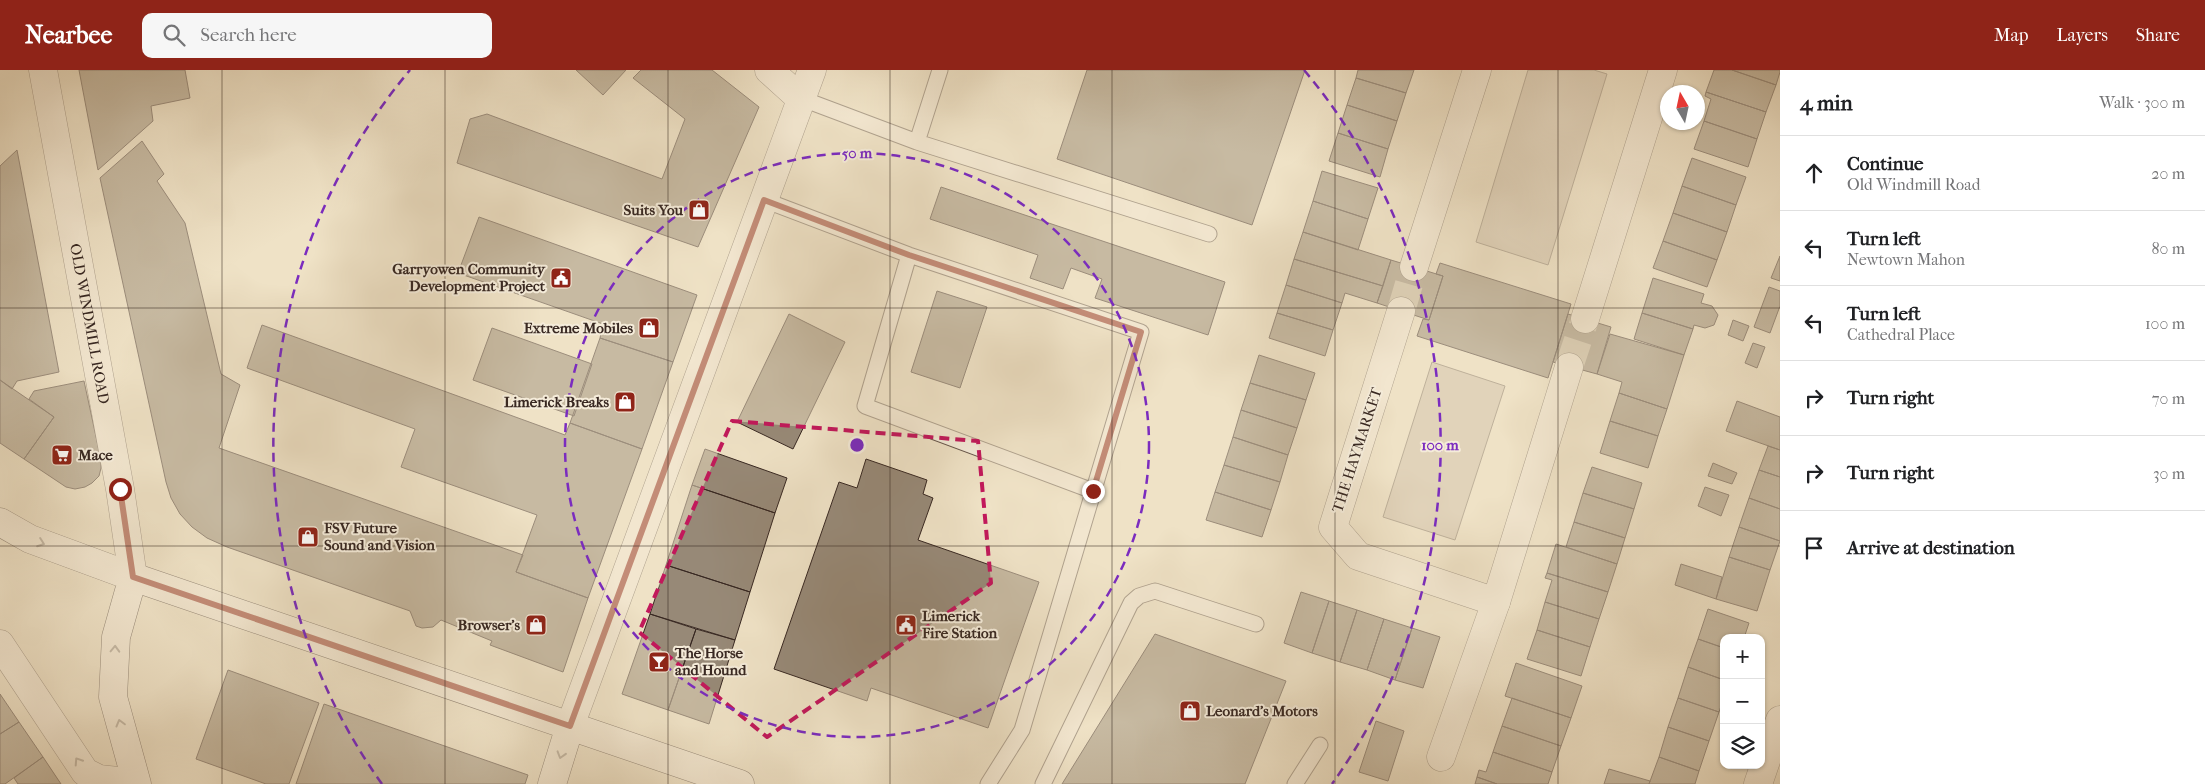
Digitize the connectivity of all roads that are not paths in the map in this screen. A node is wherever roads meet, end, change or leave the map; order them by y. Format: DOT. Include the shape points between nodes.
graph roads {
  1 [pos="43,70"];
  2 [pos="768,70"];
  3 [pos="812,70"];
  4 [pos="940,70"];
  5 [pos="1477,70"];
  6 [pos="1663,70"];
  7 [pos="800,98"];
  8 [pos="917,142"];
  9 [pos="764,200"];
  10 [pos="1209,234"];
  11 [pos="909,255"];
  12 [pos="1414,267"];
  13 [pos="1401,311"];
  14 [pos="1585,318"];
  15 [pos="1569,367"];
  16 [pos="1093,491"];
  17 [pos="0,522"];
  18 [pos="133,577"];
  19 [pos="1496,602"];
  20 [pos="1256,624"];
  21 [pos="0,644"];
  22 [pos="1780,720"];
  23 [pos="570,726"];
  24 [pos="1320,745"];
  25 [pos="1441,757"];
  26 [pos="137,784"];
  27 [pos="552,784"];
  28 [pos="740,784"];
  29 [pos="988,784"];
  30 [pos="1044,784"];
  31 [pos="1295,784"];
  32 [pos="1758,784"];
  1 -- 18 [label="street, OLD WINDMILL ROAD" via="120,489"];
  2 -- 7 [label="street"];
  3 -- 7 [label="street"];
  4 -- 8 [label="lane"];
  5 -- 12 [label="street"];
  6 -- 14 [label="street"];
  7 -- 8 [label="lane"];
  7 -- 9 [label="street"];
  8 -- 10 [label="lane"];
  9 -- 11 [label="lane"];
  9 -- 23 [label="street"];
  11 -- 16 [label="lane" via="865,406"];
  11 -- 16 [label="lane" via="1141,332"];
  13 -- 19 [label="street, THE HAYMARKET" via="1332,527 1358,556"];
  15 -- 19 [label="street"];
  16 -- 29 [label="lane" via="1022,730"];
  17 -- 18 [label="street, one-way" via="30,539"];
  18 -- 23 [label="street"];
  26 -- 18 [label="street, one-way" via="113,697 116,637"];
  19 -- 25 [label="street"];
  20 -- 30 [label="lane" via="1156,592 1139,596 1131,603"];
  26 -- 21 [label="street, one-way" via="99,778 85,772"];
  22 -- 32 [label="street"];
  23 -- 27 [label="street, one-way"];
  23 -- 28 [label="street"];
  24 -- 31 [label="lane"];
}
